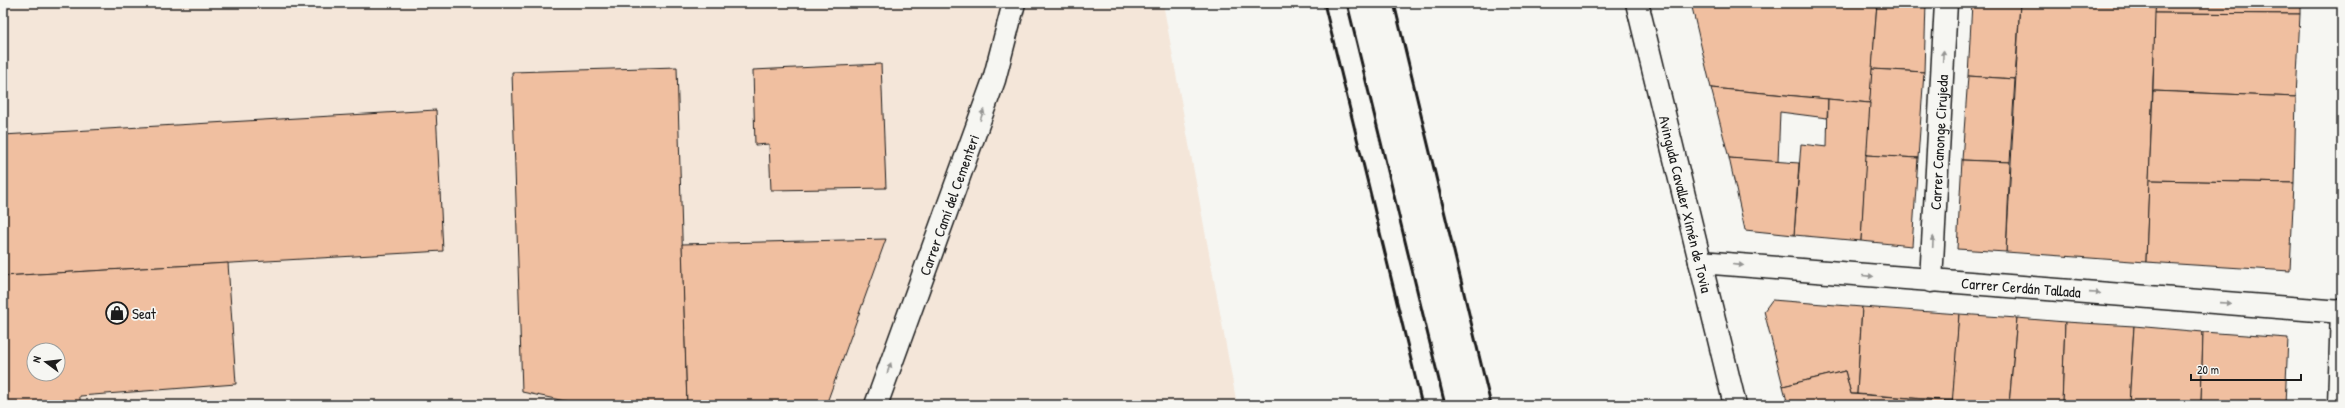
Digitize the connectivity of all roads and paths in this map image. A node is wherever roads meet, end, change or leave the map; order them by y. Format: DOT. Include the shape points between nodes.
graph roads {
  1 [pos="1014,3"];
  2 [pos="1638,3"];
  3 [pos="1946,3"];
  4 [pos="1700,262"];
  5 [pos="1931,281"];
  6 [pos="2342,312"];
  7 [pos="876,405"];
  8 [pos="1735,405"];
  9 [pos="2339,405"];
  7 -- 1 [label="street, Carrer Camí del Cementeri, one-way" via="994,80"];
  2 -- 4 [label="street, Avinguda Cavaller Ximén de Tovia"];
  5 -- 3 [label="street, Carrer Canonge Cirujeda, one-way"];
  4 -- 5 [label="street, Carrer Cerdán Tallada, one-way"];
  4 -- 8 [label="street, Avinguda Cavaller Ximén de Tovia"];
  5 -- 6 [label="street, Carrer Cerdán Tallada, one-way"];
  6 -- 9 [label="street"];
}
